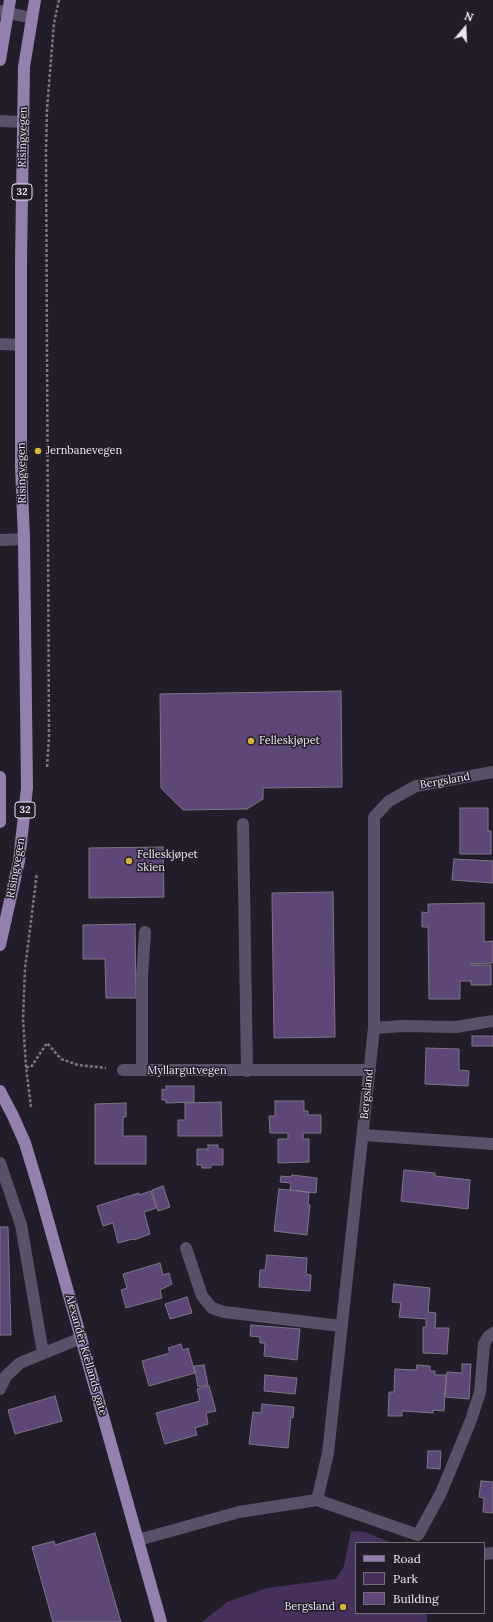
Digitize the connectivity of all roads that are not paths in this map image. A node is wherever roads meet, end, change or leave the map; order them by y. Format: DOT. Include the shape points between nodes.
graph roads {
  1 [pos="10,0"];
  2 [pos="35,0"];
  3 [pos="4,12"];
  4 [pos="32,18"];
  5 [pos="0,60"];
  6 [pos="0,121"];
  7 [pos="23,122"];
  8 [pos="0,344"];
  9 [pos="21,345"];
  10 [pos="24,539"];
  11 [pos="0,540"];
  12 [pos="493,772"];
  13 [pos="0,777"];
  14 [pos="0,822"];
  15 [pos="243,824"];
  16 [pos="145,932"];
  17 [pos="0,945"];
  18 [pos="493,1021"];
  19 [pos="374,1028"];
  20 [pos="123,1070"];
  21 [pos="142,1070"];
  22 [pos="370,1070"];
  23 [pos="247,1071"];
  24 [pos="0,1091"];
  25 [pos="363,1134"];
  26 [pos="493,1144"];
  27 [pos="0,1163"];
  28 [pos="186,1248"];
  29 [pos="341,1326"];
  30 [pos="493,1333"];
  31 [pos="81,1338"];
  32 [pos="43,1353"];
  33 [pos="0,1389"];
  34 [pos="317,1500"];
  35 [pos="420,1539"];
  36 [pos="138,1540"];
  37 [pos="161,1622"];
  1 -- 3 [label="main road"];
  2 -- 4 [label="main road, Risingvegen / 32"];
  3 -- 4 [label="street"];
  3 -- 5 [label="main road"];
  4 -- 7 [label="main road, Risingvegen / 32" via="24,67"];
  6 -- 7 [label="street"];
  7 -- 9 [label="main road, Risingvegen / 32"];
  8 -- 9 [label="street"];
  9 -- 10 [label="main road, Risingvegen / 32"];
  10 -- 11 [label="street"];
  10 -- 17 [label="main road, Risingvegen / 32" via="27,788 19,861"];
  12 -- 19 [label="street, Bergsland" via="416,786 389,801 374,817"];
  13 -- 14 [label="main road, 32"];
  15 -- 23 [label="street"];
  16 -- 21 [label="street" via="142,976"];
  18 -- 19 [label="street" via="456,1027"];
  19 -- 22 [label="street, Bergsland"];
  20 -- 21 [label="street, Myllargutvegen"];
  21 -- 23 [label="street, Myllargutvegen"];
  22 -- 23 [label="street, Myllargutvegen"];
  22 -- 25 [label="street, Bergsland"];
  24 -- 31 [label="main road, Alexander Kiellands gate" via="25,1143"];
  25 -- 26 [label="street"];
  25 -- 29 [label="street, Bergsland"];
  27 -- 32 [label="street" via="21,1225"];
  28 -- 29 [label="street" via="202,1296 212,1308 224,1312"];
  29 -- 34 [label="street, Bergsland" via="328,1453"];
  30 -- 35 [label="street" via="484,1344 480,1392 471,1420"];
  31 -- 32 [label="street"];
  31 -- 36 [label="main road, Alexander Kiellands gate"];
  32 -- 33 [label="street" via="20,1363 6,1376"];
  34 -- 35 [label="street"];
  34 -- 36 [label="street" via="239,1512"];
  36 -- 37 [label="main road, Alexander Kiellands gate"];
}
